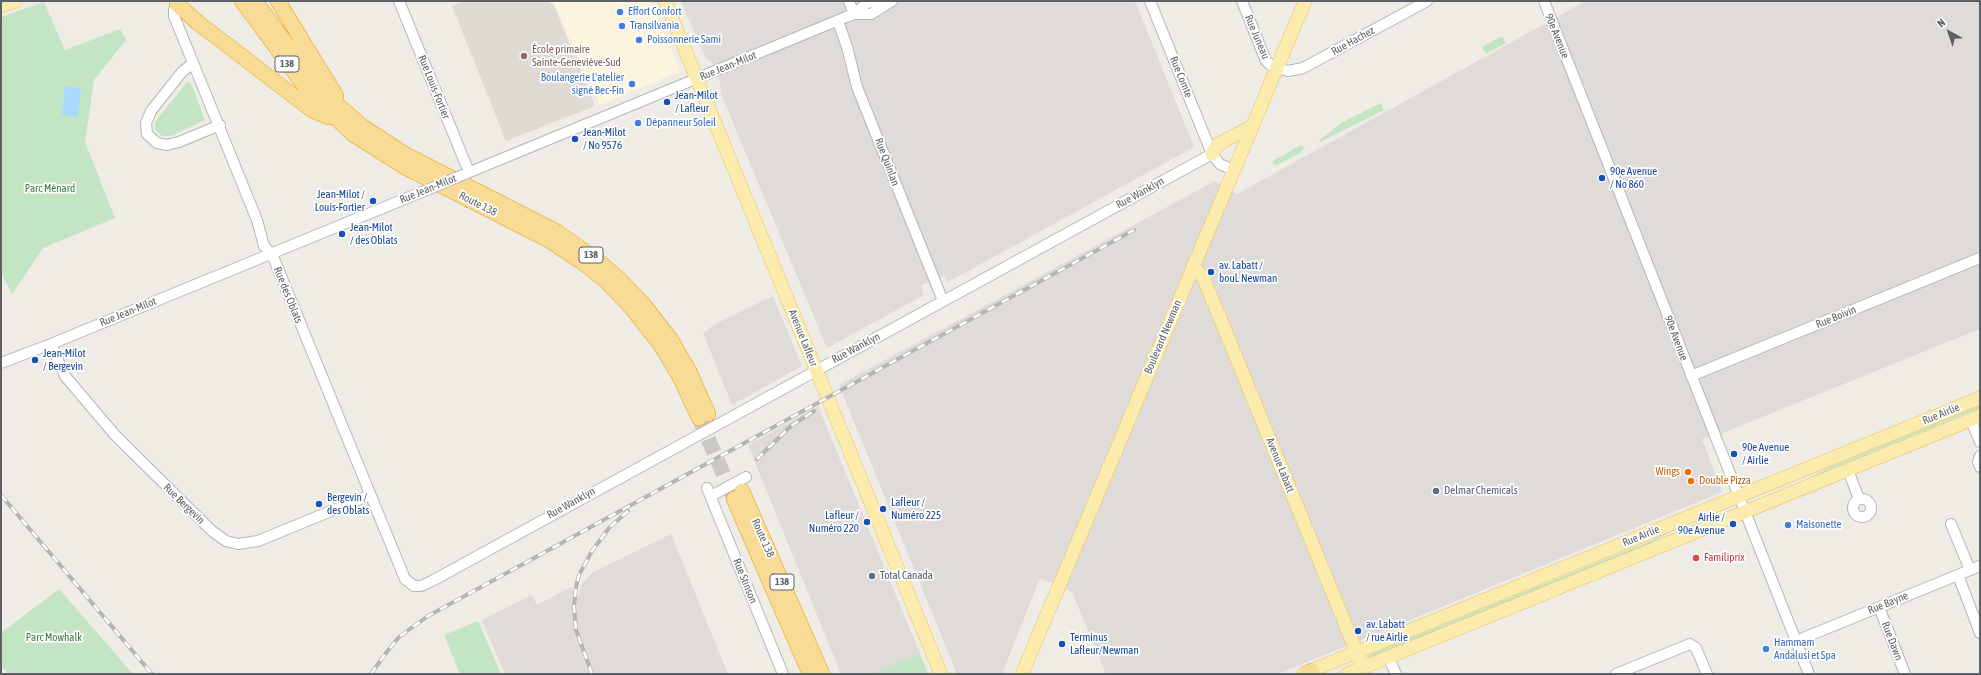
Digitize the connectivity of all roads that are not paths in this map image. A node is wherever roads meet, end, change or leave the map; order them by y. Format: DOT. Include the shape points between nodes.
graph roads {
  1 [pos="16,1"];
  2 [pos="242,1"];
  3 [pos="256,1"];
  4 [pos="278,1"];
  5 [pos="399,1"];
  6 [pos="666,1"];
  7 [pos="849,1"];
  8 [pos="876,1"];
  9 [pos="892,1"];
  10 [pos="1150,1"];
  11 [pos="1242,1"];
  12 [pos="1305,1"];
  13 [pos="1427,1"];
  14 [pos="1544,1"];
  15 [pos="177,2"];
  16 [pos="1,6"];
  17 [pos="854,14"];
  18 [pos="838,21"];
  19 [pos="193,63"];
  20 [pos="1276,69"];
  21 [pos="697,79"];
  22 [pos="342,117"];
  23 [pos="220,125"];
  24 [pos="1251,127"];
  25 [pos="1212,154"];
  26 [pos="1233,170"];
  27 [pos="467,173"];
  28 [pos="272,254"];
  29 [pos="1980,258"];
  30 [pos="1193,266"];
  31 [pos="943,301"];
  32 [pos="51,344"];
  33 [pos="1,363"];
  34 [pos="816,370"];
  35 [pos="1691,376"];
  36 [pos="1980,398"];
  37 [pos="704,416"];
  38 [pos="1975,418"];
  39 [pos="1980,442"];
  40 [pos="1980,456"];
  41 [pos="1980,467"];
  42 [pos="1848,470"];
  43 [pos="740,488"];
  44 [pos="370,495"];
  45 [pos="1739,496"];
  46 [pos="1859,499"];
  47 [pos="1745,512"];
  48 [pos="1951,524"];
  49 [pos="1980,566"];
  50 [pos="1970,570"];
  51 [pos="1958,575"];
  52 [pos="410,585"];
  53 [pos="1879,607"];
  54 [pos="1980,633"];
  55 [pos="1796,641"];
  56 [pos="1357,653"];
  57 [pos="1388,657"];
  58 [pos="1363,668"];
  59 [pos="1307,673"];
  60 [pos="783,674"];
  61 [pos="810,674"];
  62 [pos="822,674"];
  63 [pos="941,674"];
  64 [pos="1022,674"];
  65 [pos="1347,674"];
  66 [pos="1396,674"];
  67 [pos="1616,674"];
  68 [pos="1707,674"];
  69 [pos="1809,674"];
  70 [pos="1905,674"];
  1 -- 16 [label="main road"];
  2 -- 22 [label="highway, Route 138 / 138" via="296,76"];
  3 -- 22 [label="highway, Route 138 / 138"];
  4 -- 22 [label="highway"];
  5 -- 27 [label="street, Rue Louis-Fortier"];
  6 -- 21 [label="main road, Avenue Lafleur"];
  7 -- 17 [label="street"];
  8 -- 17 [label="street, Rue Jean-Milot" via="867,3"];
  9 -- 17 [label="street, Rue Jean-Milot" via="871,14"];
  10 -- 25 [label="street, Rue Comte"];
  11 -- 20 [label="street, Rue Juneau" via="1266,61"];
  12 -- 20 [label="main road, Boulevard Newman"];
  13 -- 20 [label="street, Rue Hachez" via="1304,68 1290,71"];
  14 -- 35 [label="street, 90e Avenue"];
  15 -- 19 [label="street, Rue des Oblats" via="174,16"];
  15 -- 22 [label="highway" via="197,22 312,110"];
  17 -- 18 [label="street, Rue Jean-Milot"];
  18 -- 21 [label="street, Rue Jean-Milot"];
  18 -- 31 [label="street, Rue Quinlan" via="857,87"];
  19 -- 23 [label="street, Rue des Oblats"];
  19 -- 23 [label="street" via="182,72 149,115 146,123 147,134 157,143 167,145"];
  20 -- 24 [label="main road, Boulevard Newman"];
  21 -- 27 [label="street, Rue Jean-Milot"];
  21 -- 34 [label="main road, Avenue Lafleur"];
  22 -- 37 [label="highway, Route 138 / 138" via="397,150 552,229 598,260 627,286 663,329 689,371"];
  23 -- 28 [label="street, Rue des Oblats" via="257,220 264,246"];
  24 -- 25 [label="main road" via="1218,144"];
  24 -- 26 [label="main road, Boulevard Newman"];
  25 -- 26 [label="street" via="1220,164"];
  25 -- 31 [label="street, Rue Wanklyn"];
  26 -- 30 [label="main road, Boulevard Newman"];
  27 -- 28 [label="street, Rue Jean-Milot, bridge"];
  28 -- 32 [label="street, Rue Jean-Milot"];
  28 -- 44 [label="street, Rue des Oblats"];
  29 -- 35 [label="street, Rue Boivin"];
  30 -- 56 [label="main road, Avenue Labatt" via="1204,279"];
  30 -- 64 [label="main road, Boulevard Newman"];
  31 -- 34 [label="street, Rue Wanklyn"];
  32 -- 33 [label="street, Rue Jean-Milot"];
  32 -- 44 [label="street, Rue Bergevin" via="65,376 119,439 212,531 226,541 238,544 258,541"];
  34 -- 52 [label="street, Rue Wanklyn" via="432,581 421,586"];
  34 -- 63 [label="main road, Avenue Lafleur"];
  35 -- 45 [label="street, 90e Avenue"];
  36 -- 45 [label="main road, Rue Airlie"];
  38 -- 39 [label="street"];
  38 -- 42 [label="main road, Rue Airlie"];
  40 -- 41 [label="street"];
  42 -- 46 [label="street"];
  42 -- 47 [label="main road, Rue Airlie"];
  43 -- 60 [label="street, Rue Stinson" via="709,492"];
  43 -- 61 [label="highway, Route 138 / 138"];
  43 -- 62 [label="highway, Route 138 / 138"];
  44 -- 52 [label="street, Rue des Oblats" via="405,579"];
  45 -- 47 [label="street, 90e Avenue"];
  45 -- 56 [label="main road, Rue Airlie"];
  47 -- 55 [label="street, 90e Avenue"];
  47 -- 57 [label="main road, Rue Airlie"];
  48 -- 50 [label="street"];
  49 -- 50 [label="street, Rue Bayne"];
  50 -- 51 [label="street, Rue Bayne"];
  51 -- 53 [label="street, Rue Bayne"];
  51 -- 54 [label="street"];
  53 -- 55 [label="street, Rue Bayne"];
  53 -- 70 [label="street, Rue Dawn"];
  55 -- 69 [label="street, 90e Avenue"];
  56 -- 58 [label="main road, Avenue Labatt"];
  56 -- 59 [label="main road, Rue Airlie"];
  57 -- 58 [label="main road, Rue Airlie"];
  57 -- 66 [label="street"];
  58 -- 65 [label="main road, Rue Airlie"];
  67 -- 68 [label="street" via="1694,645"];
}
